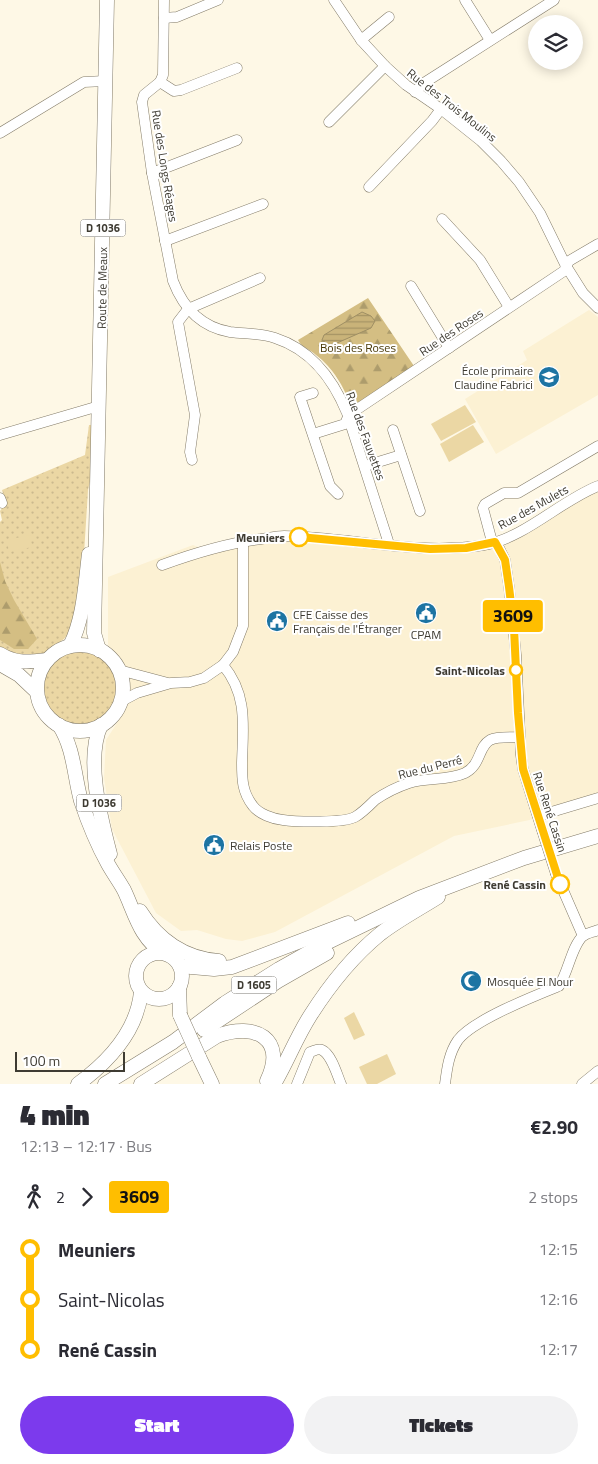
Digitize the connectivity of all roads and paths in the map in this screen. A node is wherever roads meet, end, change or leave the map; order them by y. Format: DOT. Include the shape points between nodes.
graph roads {
  1 [pos="107,0"];
  2 [pos="164,0"];
  3 [pos="218,0"];
  4 [pos="334,0"];
  5 [pos="465,0"];
  6 [pos="554,0"];
  7 [pos="388,17"];
  8 [pos="164,18"];
  9 [pos="361,40"];
  10 [pos="490,40"];
  11 [pos="385,66"];
  12 [pos="237,68"];
  13 [pos="105,81"];
  14 [pos="160,82"];
  15 [pos="415,92"];
  16 [pos="441,109"];
  17 [pos="329,122"];
  18 [pos="0,133"];
  19 [pos="237,140"];
  20 [pos="152,173"];
  21 [pos="369,187"];
  22 [pos="263,204"];
  23 [pos="442,219"];
  24 [pos="165,241"];
  25 [pos="598,244"];
  26 [pos="566,266"];
  27 [pos="260,278"];
  28 [pos="411,286"];
  29 [pos="509,307"];
  30 [pos="598,308"];
  31 [pos="188,309"];
  32 [pos="449,348"];
  33 [pos="313,393"];
  34 [pos="100,406"];
  35 [pos="348,418"];
  36 [pos="392,430"];
  37 [pos="313,434"];
  38 [pos="0,435"];
  39 [pos="598,446"];
  40 [pos="401,455"];
  41 [pos="98,456"];
  42 [pos="192,460"];
  43 [pos="365,466"];
  44 [pos="598,486"];
  45 [pos="338,494"];
  46 [pos="420,511"];
  47 [pos="243,540"];
  48 [pos="495,542"];
  49 [pos="389,544"];
  50 [pos="162,564"];
  51 [pos="70,646"];
  52 [pos="99,650"];
  53 [pos="0,654"];
  54 [pos="47,660"];
  55 [pos="0,664"];
  56 [pos="223,665"];
  57 [pos="119,670"];
  58 [pos="171,683"];
  59 [pos="37,692"];
  60 [pos="120,702"];
  61 [pos="101,724"];
  62 [pos="59,725"];
  63 [pos="520,737"];
  64 [pos="598,798"];
  65 [pos="538,816"];
  66 [pos="598,836"];
  67 [pos="598,842"];
  68 [pos="122,887"];
  69 [pos="440,896"];
  70 [pos="399,906"];
  71 [pos="139,928"];
  72 [pos="598,930"];
  73 [pos="583,936"];
  74 [pos="164,953"];
  75 [pos="253,959"];
  76 [pos="139,964"];
  77 [pos="180,966"];
  78 [pos="179,986"];
  79 [pos="142,992"];
  80 [pos="154,999"];
  81 [pos="180,1015"];
  82 [pos="598,1071"];
  83 [pos="115,1082"];
  84 [pos="78,1084"];
  85 [pos="141,1084"];
  86 [pos="212,1084"];
  87 [pos="266,1084"];
  88 [pos="274,1084"];
  89 [pos="297,1084"];
  90 [pos="341,1084"];
  91 [pos="445,1084"];
  92 [pos="582,1084"];
  1 -- 13 [label="main road, Route de Meaux / D 1036"];
  2 -- 8 [label="street"];
  3 -- 8 [label="street" via="177,17"];
  4 -- 9 [label="street, Rue des Trois Moulins"];
  5 -- 10 [label="street"];
  6 -- 10 [label="street"];
  7 -- 9 [label="street"];
  8 -- 14 [label="street" via="163,76"];
  9 -- 11 [label="street, Rue des Trois Moulins"];
  10 -- 15 [label="street" via="424,82"];
  11 -- 15 [label="street, Rue des Trois Moulins"];
  11 -- 17 [label="street"];
  12 -- 14 [label="street" via="181,90"];
  13 -- 18 [label="street" via="84,82"];
  13 -- 34 [label="main road, Route de Meaux / D 1036"];
  14 -- 20 [label="street, Rue des Longs Réages" via="148,90 142,102"];
  15 -- 16 [label="street, Rue des Trois Moulins"];
  16 -- 21 [label="street"];
  16 -- 26 [label="street, Rue des Trois Moulins" via="481,141 519,182 540,213"];
  19 -- 20 [label="street"];
  20 -- 24 [label="street, Rue des Longs Réages"];
  22 -- 24 [label="street"];
  23 -- 29 [label="street" via="480,260"];
  24 -- 31 [label="street, Rue des Longs Réages" via="173,281 179,298"];
  25 -- 26 [label="street, Rue des Roses"];
  26 -- 29 [label="street, Rue des Roses" via="564,271"];
  26 -- 30 [label="street, Rue des Trois Moulins" via="583,293"];
  27 -- 31 [label="street"];
  28 -- 32 [label="street"];
  29 -- 32 [label="street, Rue des Roses"];
  31 -- 35 [label="street, Rue des Fauvettes" via="220,330 264,335 305,354 334,385"];
  31 -- 42 [label="street" via="178,322 195,415 190,452"];
  32 -- 35 [label="street, Rue des Roses"];
  33 -- 37 [label="street" via="300,397"];
  34 -- 38 [label="street"];
  34 -- 41 [label="main road, Route de Meaux / D 1036"];
  35 -- 37 [label="street, Rue des Roses" via="345,424"];
  35 -- 43 [label="street, Rue des Fauvettes"];
  36 -- 40 [label="street"];
  37 -- 45 [label="street" via="330,486"];
  39 -- 48 [label="street, Rue René Cassin" via="518,493 504,493 485,504 483,512"];
  40 -- 43 [label="street"];
  40 -- 46 [label="street"];
  41 -- 51 [label="main road, Route de Meaux / D 1036" via="88,518 89,554 83,604"];
  41 -- 52 [label="main road, Route de Meaux / D 1036" via="94,633"];
  43 -- 49 [label="street, Rue des Fauvettes"];
  44 -- 48 [label="street, Rue des Mulets"];
  47 -- 49 [label="street, Rue des Mulets" via="282,536"];
  47 -- 50 [label="street, Rue des Mulets"];
  47 -- 56 [label="street" via="243,626 233,652"];
  48 -- 49 [label="street, Rue des Mulets" via="455,549"];
  48 -- 63 [label="street, Rue René Cassin" via="505,560 509,587"];
  51 -- 52 [label="main road" via="84,645"];
  51 -- 54 [label="main road"];
  52 -- 57 [label="main road"];
  53 -- 54 [label="main road" via="14,661"];
  54 -- 59 [label="main road" via="40,673"];
  55 -- 59 [label="main road" via="19,675"];
  56 -- 58 [label="street" via="204,678"];
  56 -- 63 [label="street, Rue du Perré" via="236,684 241,699 245,794 254,808 282,820 344,821 400,786 468,771 490,740"];
  57 -- 58 [label="street"];
  57 -- 60 [label="main road" via="122,685"];
  58 -- 60 [label="street"];
  59 -- 62 [label="main road" via="44,712"];
  60 -- 61 [label="main road"];
  61 -- 62 [label="main road" via="80,730"];
  61 -- 68 [label="main road, D 1036" via="96,747 98,796 104,833"];
  62 -- 68 [label="main road, D 1036" via="70,745 80,795 93,833"];
  63 -- 65 [label="street, Rue René Cassin" via="523,769"];
  64 -- 65 [label="street"];
  65 -- 73 [label="street, Rue René Cassin, bridge" via="556,874"];
  66 -- 70 [label="main road" via="524,858"];
  67 -- 69 [label="main road" via="522,865"];
  68 -- 71 [label="main road, D 1036"];
  68 -- 75 [label="main road" via="148,924 172,946 197,958 218,961"];
  69 -- 83 [label="main road, D 1605" via="371,928 278,981"];
  69 -- 88 [label="main road" via="402,918 363,949 310,1017"];
  70 -- 75 [label="main road"];
  70 -- 83 [label="main road, D 1605" via="279,969 225,1003"];
  71 -- 74 [label="main road, D 1036"];
  71 -- 76 [label="main road, D 1036" via="142,949"];
  72 -- 73 [label="street"];
  73 -- 91 [label="street" via="560,986 484,1020 466,1032 450,1056"];
  74 -- 76 [label="main road" via="150,954"];
  74 -- 77 [label="main road"];
  75 -- 77 [label="main road" via="221,969"];
  76 -- 79 [label="main road" via="135,978"];
  77 -- 78 [label="main road" via="182,980"];
  78 -- 80 [label="main road" via="169,996"];
  78 -- 81 [label="main road"];
  79 -- 80 [label="main road"];
  79 -- 84 [label="main road" via="140,1006 120,1044"];
  80 -- 81 [label="main road" via="172,1007"];
  81 -- 86 [label="main road, bridge"];
  82 -- 92 [label="street"];
  85 -- 87 [label="main road" via="217,1036 244,1030 258,1034 273,1051 273,1068"];
  89 -- 90 [label="street" via="310,1052 317,1049 328,1056"];
}
